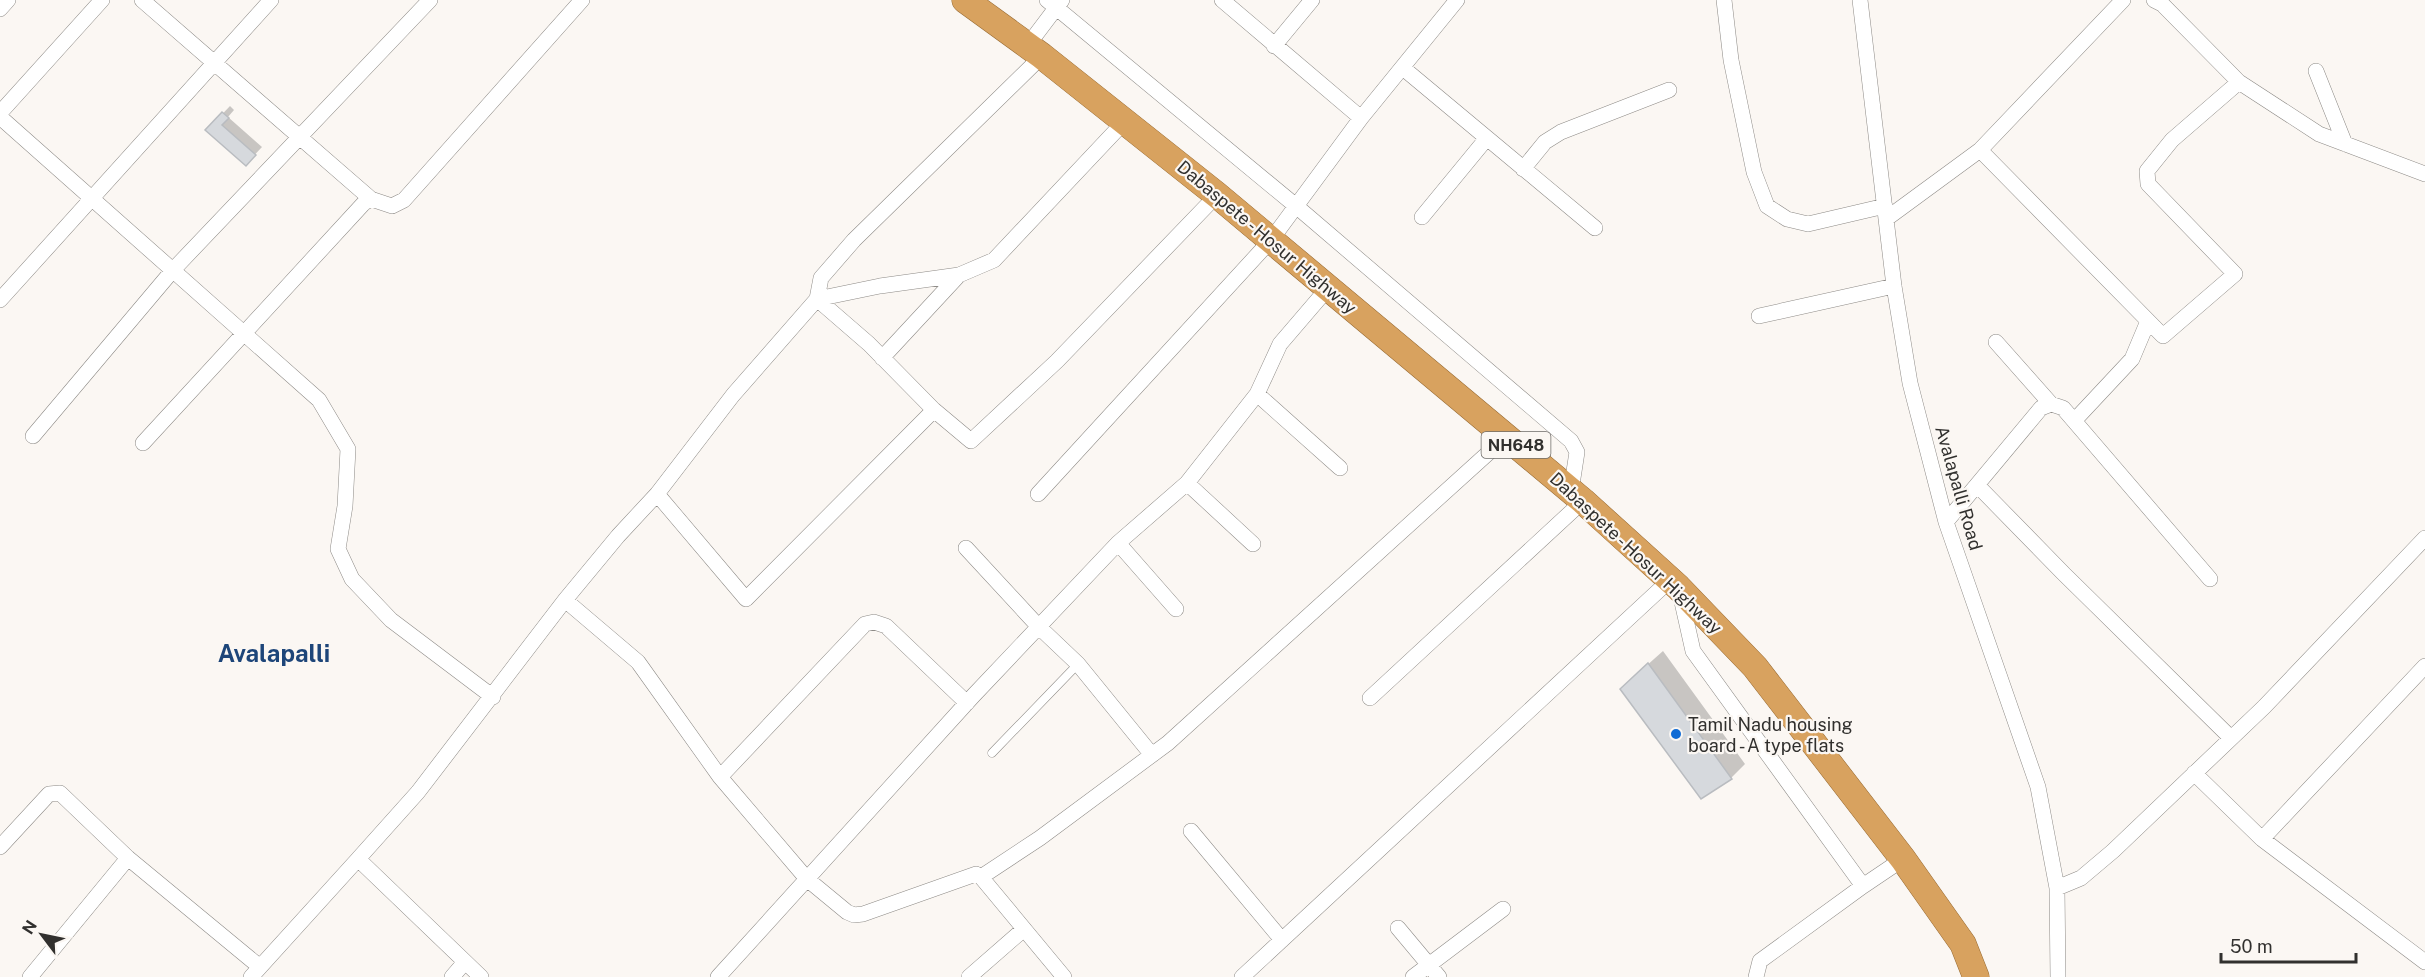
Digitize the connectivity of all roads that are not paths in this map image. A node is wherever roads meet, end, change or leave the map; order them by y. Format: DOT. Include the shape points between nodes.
graph roads {
  1 [pos="8,0"];
  2 [pos="102,0"];
  3 [pos="142,0"];
  4 [pos="271,0"];
  5 [pos="430,0"];
  6 [pos="582,0"];
  7 [pos="965,0"];
  8 [pos="1222,0"];
  9 [pos="1312,0"];
  10 [pos="1457,0"];
  11 [pos="1724,0"];
  12 [pos="1860,0"];
  13 [pos="2123,0"];
  14 [pos="2154,0"];
  15 [pos="1055,2"];
  16 [pos="0,9"];
  17 [pos="1274,46"];
  18 [pos="1035,51"];
  19 [pos="214,62"];
  20 [pos="1403,68"];
  21 [pos="2316,71"];
  22 [pos="2239,82"];
  23 [pos="1669,90"];
  24 [pos="0,115"];
  25 [pos="1361,118"];
  26 [pos="1125,121"];
  27 [pos="300,138"];
  28 [pos="1487,138"];
  29 [pos="2345,144"];
  30 [pos="1980,150"];
  31 [pos="1523,169"];
  32 [pos="2425,174"];
  33 [pos="1217,195"];
  34 [pos="92,197"];
  35 [pos="371,199"];
  36 [pos="1296,206"];
  37 [pos="1886,213"];
  38 [pos="1422,217"];
  39 [pos="1595,228"];
  40 [pos="1271,240"];
  41 [pos="173,270"];
  42 [pos="959,275"];
  43 [pos="1894,286"];
  44 [pos="1328,288"];
  45 [pos="817,299"];
  46 [pos="0,300"];
  47 [pos="1759,316"];
  48 [pos="2148,321"];
  49 [pos="243,333"];
  50 [pos="1996,342"];
  51 [pos="882,358"];
  52 [pos="1257,394"];
  53 [pos="2051,404"];
  54 [pos="934,410"];
  55 [pos="2074,421"];
  56 [pos="33,436"];
  57 [pos="1507,436"];
  58 [pos="143,443"];
  59 [pos="1340,468"];
  60 [pos="1187,483"];
  61 [pos="1977,485"];
  62 [pos="657,494"];
  63 [pos="1038,494"];
  64 [pos="1577,496"];
  65 [pos="1946,522"];
  66 [pos="2425,538"];
  67 [pos="1118,543"];
  68 [pos="1253,544"];
  69 [pos="966,548"];
  70 [pos="2210,579"];
  71 [pos="1674,583"];
  72 [pos="566,600"];
  73 [pos="1176,609"];
  74 [pos="1039,627"];
  75 [pos="1078,664"];
  76 [pos="2425,666"];
  77 [pos="493,697"];
  78 [pos="1370,698"];
  79 [pos="967,703"];
  80 [pos="2231,738"];
  81 [pos="992,753"];
  82 [pos="1152,754"];
  83 [pos="2194,773"];
  84 [pos="720,777"];
  85 [pos="1191,831"];
  86 [pos="2262,839"];
  87 [pos="0,847"];
  88 [pos="128,858"];
  89 [pos="358,859"];
  90 [pos="1903,859"];
  91 [pos="981,877"];
  92 [pos="807,879"];
  93 [pos="1863,886"];
  94 [pos="2057,888"];
  95 [pos="1503,909"];
  96 [pos="1398,928"];
  97 [pos="1024,929"];
  98 [pos="1282,940"];
  99 [pos="465,962"];
  100 [pos="2425,962"];
  101 [pos="1429,964"];
  102 [pos="256,972"];
  103 [pos="30,977"];
  104 [pos="452,977"];
  105 [pos="481,977"];
  106 [pos="718,977"];
  107 [pos="969,977"];
  108 [pos="1064,977"];
  109 [pos="1242,977"];
  110 [pos="1413,977"];
  111 [pos="1439,977"];
  112 [pos="1756,977"];
  113 [pos="1976,977"];
  114 [pos="2058,977"];
  1 -- 16 [label="street"];
  2 -- 24 [label="street"];
  3 -- 19 [label="street"];
  4 -- 19 [label="street"];
  5 -- 27 [label="street"];
  6 -- 35 [label="street" via="404,200 392,206"];
  7 -- 18 [label="highway, Dabaspete - Hosur Highway / NH648"];
  8 -- 17 [label="street"];
  9 -- 17 [label="street"];
  10 -- 20 [label="street"];
  11 -- 37 [label="street" via="1731,60 1754,172 1767,206 1787,219 1808,224"];
  12 -- 37 [label="street, Avalapalli Road"];
  13 -- 30 [label="street"];
  14 -- 22 [label="street"];
  15 -- 18 [label="street"];
  15 -- 36 [label="street"];
  17 -- 25 [label="street"];
  18 -- 26 [label="highway, Dabaspete - Hosur Highway / NH648"];
  18 -- 45 [label="street" via="854,240 821,278"];
  19 -- 27 [label="street"];
  19 -- 34 [label="street"];
  20 -- 25 [label="street"];
  20 -- 28 [label="street"];
  21 -- 29 [label="street"];
  22 -- 29 [label="street" via="2319,134"];
  22 -- 48 [label="street" via="2172,140 2147,171 2148,184 2235,274 2163,336"];
  23 -- 31 [label="street" via="1561,132 1545,142"];
  24 -- 34 [label="street"];
  25 -- 36 [label="street"];
  26 -- 33 [label="highway, Dabaspete - Hosur Highway / NH648"];
  26 -- 42 [label="street" via="994,260"];
  27 -- 35 [label="street"];
  27 -- 41 [label="street"];
  28 -- 31 [label="street"];
  28 -- 38 [label="street"];
  29 -- 32 [label="street"];
  30 -- 37 [label="street"];
  30 -- 48 [label="street"];
  31 -- 39 [label="street"];
  33 -- 40 [label="highway, Dabaspete - Hosur Highway / NH648"];
  33 -- 54 [label="street" via="1057,361 971,441"];
  34 -- 41 [label="street"];
  34 -- 46 [label="street"];
  35 -- 49 [label="street"];
  36 -- 40 [label="street"];
  36 -- 64 [label="street" via="1571,441 1577,452"];
  37 -- 43 [label="street, Avalapalli Road"];
  40 -- 44 [label="highway, Dabaspete - Hosur Highway / NH648"];
  40 -- 63 [label="street"];
  41 -- 49 [label="street"];
  41 -- 56 [label="street"];
  42 -- 45 [label="street"];
  42 -- 51 [label="street"];
  43 -- 47 [label="street"];
  43 -- 65 [label="street, Avalapalli Road" via="1910,383"];
  44 -- 52 [label="street" via="1280,344"];
  44 -- 57 [label="highway, Dabaspete - Hosur Highway / NH648"];
  45 -- 51 [label="street"];
  45 -- 62 [label="street" via="733,395"];
  48 -- 55 [label="street" via="2132,359"];
  49 -- 58 [label="street"];
  49 -- 77 [label="street" via="319,400 348,449 338,549 352,579 391,620"];
  50 -- 53 [label="street"];
  51 -- 54 [label="street"];
  52 -- 59 [label="street"];
  52 -- 60 [label="street"];
  53 -- 55 [label="street" via="2063,408"];
  53 -- 61 [label="street" via="2041,408"];
  54 -- 62 [label="street" via="746,599"];
  55 -- 70 [label="street"];
  57 -- 64 [label="highway, Dabaspete - Hosur Highway / NH648"];
  57 -- 82 [label="street"];
  60 -- 67 [label="street"];
  60 -- 68 [label="street"];
  61 -- 65 [label="street"];
  61 -- 80 [label="street"];
  62 -- 72 [label="street"];
  64 -- 71 [label="highway, Dabaspete - Hosur Highway / NH648"];
  64 -- 78 [label="street"];
  65 -- 94 [label="street, Avalapalli Road" via="2038,787"];
  66 -- 80 [label="street"];
  67 -- 73 [label="street"];
  67 -- 74 [label="street"];
  69 -- 74 [label="street"];
  71 -- 90 [label="highway, Dabaspete - Hosur Highway / NH648" via="1755,667"];
  71 -- 93 [label="street" via="1693,651"];
  71 -- 98 [label="street"];
  72 -- 77 [label="street"];
  72 -- 84 [label="street" via="638,662"];
  74 -- 75 [label="street"];
  74 -- 79 [label="street"];
  75 -- 81 [label="lane"];
  75 -- 82 [label="street"];
  76 -- 86 [label="street"];
  77 -- 89 [label="street" via="418,792"];
  79 -- 84 [label="street" via="886,626 865,624"];
  79 -- 92 [label="street"];
  80 -- 83 [label="street"];
  82 -- 91 [label="street"];
  83 -- 86 [label="street"];
  83 -- 94 [label="street" via="2081,878"];
  84 -- 92 [label="street"];
  85 -- 98 [label="street"];
  86 -- 100 [label="street"];
  87 -- 88 [label="street" via="54,792 60,793"];
  88 -- 102 [label="street"];
  88 -- 103 [label="street"];
  89 -- 99 [label="street"];
  89 -- 102 [label="street"];
  90 -- 93 [label="street"];
  90 -- 113 [label="highway, Dabaspete - Hosur Highway / NH648" via="1963,944"];
  91 -- 92 [label="street" via="969,875 854,915"];
  91 -- 97 [label="street"];
  92 -- 106 [label="street"];
  93 -- 112 [label="street" via="1760,961"];
  94 -- 114 [label="street, Avalapalli Road"];
  95 -- 101 [label="street"];
  96 -- 101 [label="street"];
  97 -- 107 [label="street"];
  97 -- 108 [label="street"];
  98 -- 109 [label="street"];
  99 -- 104 [label="street"];
  99 -- 105 [label="street"];
  101 -- 110 [label="street"];
  101 -- 111 [label="street"];
}
